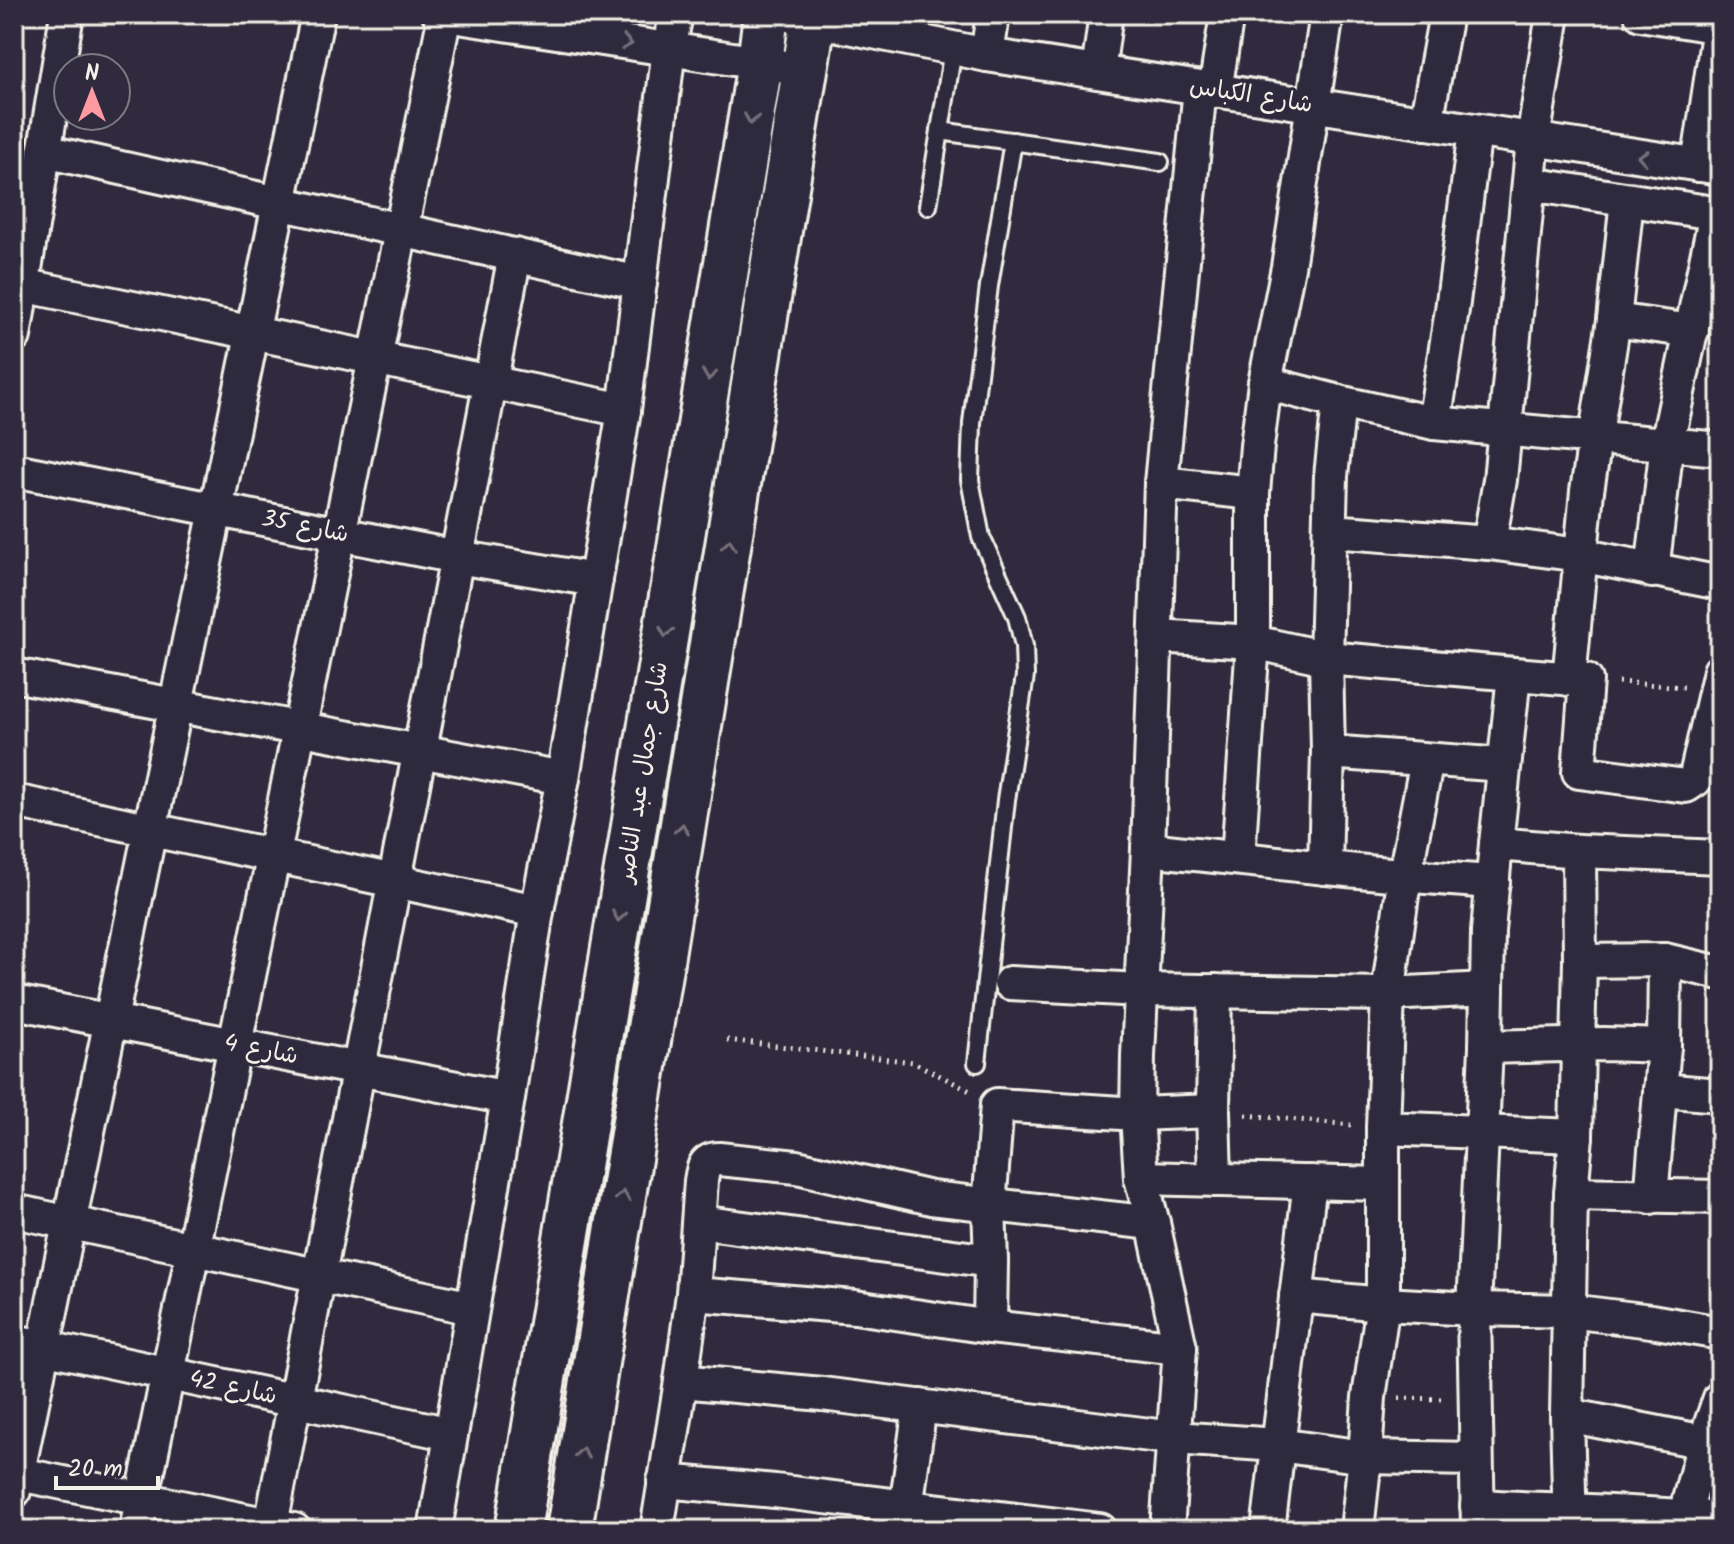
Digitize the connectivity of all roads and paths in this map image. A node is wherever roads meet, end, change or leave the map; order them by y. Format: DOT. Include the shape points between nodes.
graph roads {
  1 [pos="67,14"];
  2 [pos="318,14"];
  3 [pos="439,14"];
  4 [pos="676,14"];
  5 [pos="766,14"];
  6 [pos="993,14"];
  7 [pos="1106,14"];
  8 [pos="1227,14"];
  9 [pos="1327,14"];
  10 [pos="1446,14"];
  11 [pos="1553,14"];
  12 [pos="445,15"];
  13 [pos="804,16"];
  14 [pos="1662,16"];
  15 [pos="1720,27"];
  16 [pos="669,49"];
  17 [pos="953,49"];
  18 [pos="987,55"];
  19 [pos="760,63"];
  20 [pos="805,70"];
  21 [pos="1098,72"];
  22 [pos="1208,89"];
  23 [pos="1312,105"];
  24 [pos="1426,123"];
  25 [pos="940,131"];
  26 [pos="1475,131"];
  27 [pos="1533,140"];
  28 [pos="1013,141"];
  29 [pos="44,151"];
  30 [pos="1160,162"];
  31 [pos="1709,166"];
  32 [pos="1530,184"];
  33 [pos="1627,200"];
  34 [pos="279,203"];
  35 [pos="928,206"];
  36 [pos="1718,214"];
  37 [pos="402,231"];
  38 [pos="515,255"];
  39 [pos="640,283"];
  40 [pos="22,285"];
  41 [pos="1614,320"];
  42 [pos="1692,331"];
  43 [pos="252,333"];
  44 [pos="14,336"];
  45 [pos="376,358"];
  46 [pos="491,382"];
  47 [pos="1265,383"];
  48 [pos="1339,402"];
  49 [pos="624,410"];
  50 [pos="1434,423"];
  51 [pos="1505,429"];
  52 [pos="1597,438"];
  53 [pos="1667,444"];
  54 [pos="1720,449"];
  55 [pos="14,470"];
  56 [pos="1161,483"];
  57 [pos="1253,493"];
  58 [pos="216,510"];
  59 [pos="1331,531"];
  60 [pos="339,534"];
  61 [pos="1489,543"];
  62 [pos="1580,555"];
  63 [pos="457,557"];
  64 [pos="1652,571"];
  65 [pos="596,580"];
  66 [pos="1720,583"];
  67 [pos="1156,636"];
  68 [pos="1253,642"];
  69 [pos="1326,658"];
  70 [pos="14,675"];
  71 [pos="1514,675"];
  72 [pos="1577,680"];
  73 [pos="1719,683"];
  74 [pos="175,706"];
  75 [pos="299,729"];
  76 [pos="420,751"];
  77 [pos="1328,752"];
  78 [pos="1427,760"];
  79 [pos="1504,765"];
  80 [pos="563,778"];
  81 [pos="14,801"];
  82 [pos="150,830"];
  83 [pos="1496,844"];
  84 [pos="1148,849"];
  85 [pos="1579,851"];
  86 [pos="274,856"];
  87 [pos="1720,857"];
  88 [pos="1238,858"];
  89 [pos="1325,868"];
  90 [pos="1405,874"];
  91 [pos="395,881"];
  92 [pos="1493,882"];
  93 [pos="537,911"];
  94 [pos="1665,960"];
  95 [pos="1580,961"];
  96 [pos="1720,973"];
  97 [pos="1010,983"];
  98 [pos="1487,989"];
  99 [pos="1140,990"];
  100 [pos="1215,991"];
  101 [pos="1388,994"];
  102 [pos="14,1002"];
  103 [pos="111,1021"];
  104 [pos="727,1040"];
  105 [pos="235,1045"];
  106 [pos="1578,1046"];
  107 [pos="1664,1046"];
  108 [pos="1486,1047"];
  109 [pos="977,1063"];
  110 [pos="358,1069"];
  111 [pos="1660,1090"];
  112 [pos="1720,1095"];
  113 [pos="508,1098"];
  114 [pos="997,1105"];
  115 [pos="1213,1111"];
  116 [pos="1137,1114"];
  117 [pos="1383,1128"];
  118 [pos="1482,1133"];
  119 [pos="1576,1136"];
  120 [pos="1141,1178"];
  121 [pos="1215,1180"];
  122 [pos="1310,1182"];
  123 [pos="1383,1184"];
  124 [pos="1571,1194"];
  125 [pos="1651,1197"];
  126 [pos="1720,1197"];
  127 [pos="989,1206"];
  128 [pos="14,1211"];
  129 [pos="699,1222"];
  130 [pos="69,1223"];
  131 [pos="1153,1223"];
  132 [pos="193,1249"];
  133 [pos="991,1261"];
  134 [pos="319,1275"];
  135 [pos="693,1294"];
  136 [pos="1296,1296"];
  137 [pos="1383,1304"];
  138 [pos="472,1308"];
  139 [pos="1474,1309"];
  140 [pos="1569,1311"];
  141 [pos="990,1327"];
  142 [pos="1720,1333"];
  143 [pos="29,1344"];
  144 [pos="1180,1348"];
  145 [pos="168,1374"];
  146 [pos="681,1381"];
  147 [pos="1369,1397"];
  148 [pos="1720,1398"];
  149 [pos="1474,1399"];
  150 [pos="294,1401"];
  151 [pos="920,1406"];
  152 [pos="1567,1415"];
  153 [pos="451,1434"];
  154 [pos="1174,1438"];
  155 [pos="1712,1444"];
  156 [pos="1278,1445"];
  157 [pos="1365,1457"];
  158 [pos="1475,1459"];
  159 [pos="15,1479"];
  160 [pos="664,1481"];
  161 [pos="139,1515"];
  162 [pos="904,1518"];
  163 [pos="1478,1518"];
  164 [pos="1720,1519"];
  165 [pos="1570,1521"];
  166 [pos="1683,1523"];
  167 [pos="278,1528"];
  168 [pos="435,1530"];
  169 [pos="518,1530"];
  170 [pos="569,1530"];
  171 [pos="657,1530"];
  172 [pos="1100,1530"];
  173 [pos="1167,1530"];
  174 [pos="1268,1530"];
  175 [pos="1357,1530"];
  1 -- 29 [label="street"];
  2 -- 34 [label="street"];
  3 -- 12 [label="street"];
  4 -- 16 [label="street"];
  5 -- 19 [label="main road, شارع جمال عبد الناصر"];
  6 -- 18 [label="street"];
  7 -- 21 [label="street"];
  8 -- 22 [label="street"];
  9 -- 23 [label="street"];
  10 -- 24 [label="street"];
  11 -- 27 [label="street"];
  12 -- 16 [label="street, one-way"];
  12 -- 37 [label="street"];
  13 -- 17 [label="street, شارع الكباس"];
  13 -- 20 [label="main road, شارع جمال عبد الناصر"];
  14 -- 15 [label="street"];
  15 -- 31 [label="street"];
  16 -- 19 [label="street"];
  16 -- 39 [label="street"];
  17 -- 18 [label="street, شارع الكباس"];
  17 -- 25 [label="lane"];
  18 -- 21 [label="street, شارع الكباس"];
  19 -- 20 [label="street"];
  19 -- 169 [label="main road, شارع جمال عبد الناصر, one-way"];
  170 -- 20 [label="main road, شارع جمال عبد الناصر, one-way"];
  21 -- 22 [label="street, شارع الكباس"];
  22 -- 23 [label="street, شارع الكباس"];
  22 -- 56 [label="street"];
  23 -- 24 [label="street, شارع الكباس"];
  23 -- 47 [label="street"];
  24 -- 26 [label="street, شارع الكباس"];
  25 -- 28 [label="lane"];
  25 -- 35 [label="lane"];
  26 -- 27 [label="street, شارع الكباس"];
  26 -- 50 [label="street"];
  31 -- 27 [label="street, شارع الكباس, one-way"];
  27 -- 32 [label="street"];
  28 -- 30 [label="lane"];
  28 -- 109 [label="lane" via="989,286 970,480 981,537 1017,617 1025,676"];
  29 -- 34 [label="street"];
  29 -- 40 [label="street"];
  32 -- 33 [label="street"];
  32 -- 51 [label="street"];
  33 -- 36 [label="street"];
  33 -- 41 [label="street"];
  34 -- 37 [label="street"];
  34 -- 43 [label="street"];
  36 -- 42 [label="street"];
  37 -- 38 [label="street"];
  37 -- 45 [label="street"];
  38 -- 39 [label="street"];
  38 -- 46 [label="street"];
  39 -- 49 [label="street"];
  40 -- 43 [label="street"];
  40 -- 44 [label="street"];
  41 -- 42 [label="street"];
  41 -- 52 [label="street"];
  42 -- 53 [label="street"];
  43 -- 45 [label="street"];
  43 -- 58 [label="street"];
  45 -- 46 [label="street"];
  45 -- 60 [label="street"];
  46 -- 49 [label="street"];
  46 -- 63 [label="street"];
  47 -- 48 [label="street"];
  47 -- 57 [label="street"];
  48 -- 50 [label="street"];
  48 -- 59 [label="street"];
  49 -- 65 [label="street"];
  50 -- 51 [label="street"];
  51 -- 52 [label="street"];
  51 -- 61 [label="street"];
  52 -- 53 [label="street"];
  52 -- 62 [label="street"];
  53 -- 54 [label="street"];
  53 -- 64 [label="street"];
  55 -- 58 [label="street, شارع 35"];
  56 -- 57 [label="street"];
  56 -- 67 [label="street"];
  57 -- 68 [label="street"];
  58 -- 60 [label="street, شارع 35"];
  58 -- 74 [label="street"];
  59 -- 61 [label="street"];
  59 -- 69 [label="street"];
  60 -- 63 [label="street, شارع 35"];
  60 -- 75 [label="street"];
  61 -- 62 [label="street"];
  62 -- 64 [label="street"];
  62 -- 72 [label="street"];
  63 -- 65 [label="street, شارع 35"];
  63 -- 76 [label="street"];
  64 -- 66 [label="street"];
  65 -- 80 [label="street"];
  67 -- 68 [label="street"];
  67 -- 84 [label="street"];
  68 -- 69 [label="street"];
  68 -- 88 [label="street"];
  69 -- 71 [label="street"];
  69 -- 77 [label="street"];
  70 -- 74 [label="street"];
  71 -- 72 [label="street"];
  71 -- 79 [label="street"];
  72 -- 73 [label="path"];
  72 -- 73 [label="street" via="1579,772 1686,786 1695,780"];
  74 -- 75 [label="street"];
  74 -- 82 [label="street"];
  75 -- 76 [label="street"];
  75 -- 86 [label="street"];
  76 -- 80 [label="street"];
  76 -- 91 [label="street"];
  77 -- 78 [label="street"];
  77 -- 89 [label="street"];
  78 -- 79 [label="street"];
  78 -- 90 [label="street"];
  79 -- 83 [label="street"];
  80 -- 93 [label="street"];
  81 -- 82 [label="street"];
  82 -- 86 [label="street"];
  82 -- 103 [label="street"];
  83 -- 85 [label="street"];
  83 -- 92 [label="street"];
  84 -- 88 [label="street"];
  84 -- 99 [label="street"];
  85 -- 87 [label="street"];
  85 -- 95 [label="street"];
  86 -- 91 [label="street"];
  86 -- 105 [label="street"];
  88 -- 89 [label="street"];
  89 -- 90 [label="street"];
  90 -- 92 [label="street"];
  90 -- 101 [label="street"];
  91 -- 93 [label="street"];
  91 -- 110 [label="street"];
  92 -- 98 [label="street"];
  93 -- 113 [label="street"];
  94 -- 95 [label="street"];
  94 -- 96 [label="street"];
  94 -- 107 [label="street"];
  95 -- 106 [label="street"];
  97 -- 99 [label="street"];
  98 -- 101 [label="street"];
  98 -- 108 [label="street"];
  99 -- 100 [label="street"];
  99 -- 116 [label="street"];
  100 -- 101 [label="street"];
  100 -- 115 [label="street"];
  101 -- 117 [label="street"];
  102 -- 103 [label="street, شارع 4"];
  103 -- 105 [label="street, شارع 4"];
  103 -- 130 [label="street"];
  104 -- 114 [label="path" via="913,1062"];
  105 -- 110 [label="street, شارع 4"];
  105 -- 132 [label="street"];
  106 -- 107 [label="street"];
  106 -- 108 [label="street"];
  106 -- 119 [label="street"];
  107 -- 111 [label="street"];
  108 -- 118 [label="street"];
  110 -- 113 [label="street, شارع 4"];
  110 -- 134 [label="street"];
  111 -- 112 [label="street"];
  111 -- 125 [label="street"];
  113 -- 138 [label="street"];
  114 -- 116 [label="street"];
  114 -- 127 [label="street"];
  115 -- 116 [label="street"];
  115 -- 117 [label="path"];
  115 -- 121 [label="street"];
  116 -- 120 [label="street"];
  117 -- 118 [label="street"];
  117 -- 123 [label="street"];
  118 -- 119 [label="street"];
  118 -- 139 [label="street"];
  119 -- 124 [label="street"];
  120 -- 121 [label="street"];
  120 -- 131 [label="street"];
  121 -- 122 [label="street"];
  122 -- 123 [label="street"];
  122 -- 136 [label="street"];
  123 -- 137 [label="street"];
  124 -- 125 [label="street"];
  124 -- 140 [label="street"];
  125 -- 126 [label="street"];
  127 -- 129 [label="street" via="797,1167 713,1159 703,1166"];
  127 -- 131 [label="street"];
  127 -- 133 [label="street"];
  128 -- 130 [label="street"];
  129 -- 133 [label="street"];
  129 -- 135 [label="street"];
  130 -- 132 [label="street"];
  130 -- 143 [label="street"];
  131 -- 144 [label="street"];
  132 -- 134 [label="street"];
  132 -- 145 [label="street"];
  133 -- 141 [label="street"];
  134 -- 138 [label="street"];
  134 -- 150 [label="street"];
  135 -- 141 [label="street" via="855,1307"];
  135 -- 146 [label="street"];
  136 -- 137 [label="street"];
  136 -- 156 [label="street"];
  137 -- 139 [label="street"];
  137 -- 147 [label="street"];
  138 -- 153 [label="street"];
  139 -- 140 [label="street"];
  139 -- 149 [label="street"];
  140 -- 142 [label="street"];
  140 -- 152 [label="street"];
  141 -- 144 [label="street"];
  143 -- 145 [label="street, شارع 42"];
  143 -- 159 [label="street"];
  144 -- 154 [label="street"];
  145 -- 150 [label="street, شارع 42"];
  145 -- 161 [label="street"];
  146 -- 151 [label="street"];
  146 -- 160 [label="street"];
  147 -- 149 [label="path"];
  147 -- 157 [label="street"];
  148 -- 155 [label="street"];
  149 -- 158 [label="street"];
  150 -- 153 [label="street, شارع 42"];
  150 -- 167 [label="street"];
  151 -- 154 [label="street"];
  151 -- 162 [label="street"];
  152 -- 155 [label="street"];
  152 -- 165 [label="street"];
  153 -- 168 [label="street"];
  154 -- 156 [label="street"];
  154 -- 173 [label="street"];
  155 -- 166 [label="street"];
  156 -- 157 [label="street"];
  156 -- 174 [label="street"];
  157 -- 158 [label="street"];
  157 -- 175 [label="street"];
  158 -- 163 [label="street"];
  159 -- 161 [label="street"];
  160 -- 162 [label="street"];
  160 -- 171 [label="street"];
  161 -- 167 [label="street"];
  162 -- 172 [label="street"];
  163 -- 165 [label="street"];
  164 -- 166 [label="street"];
  165 -- 166 [label="street" via="1619,1511"];
}
